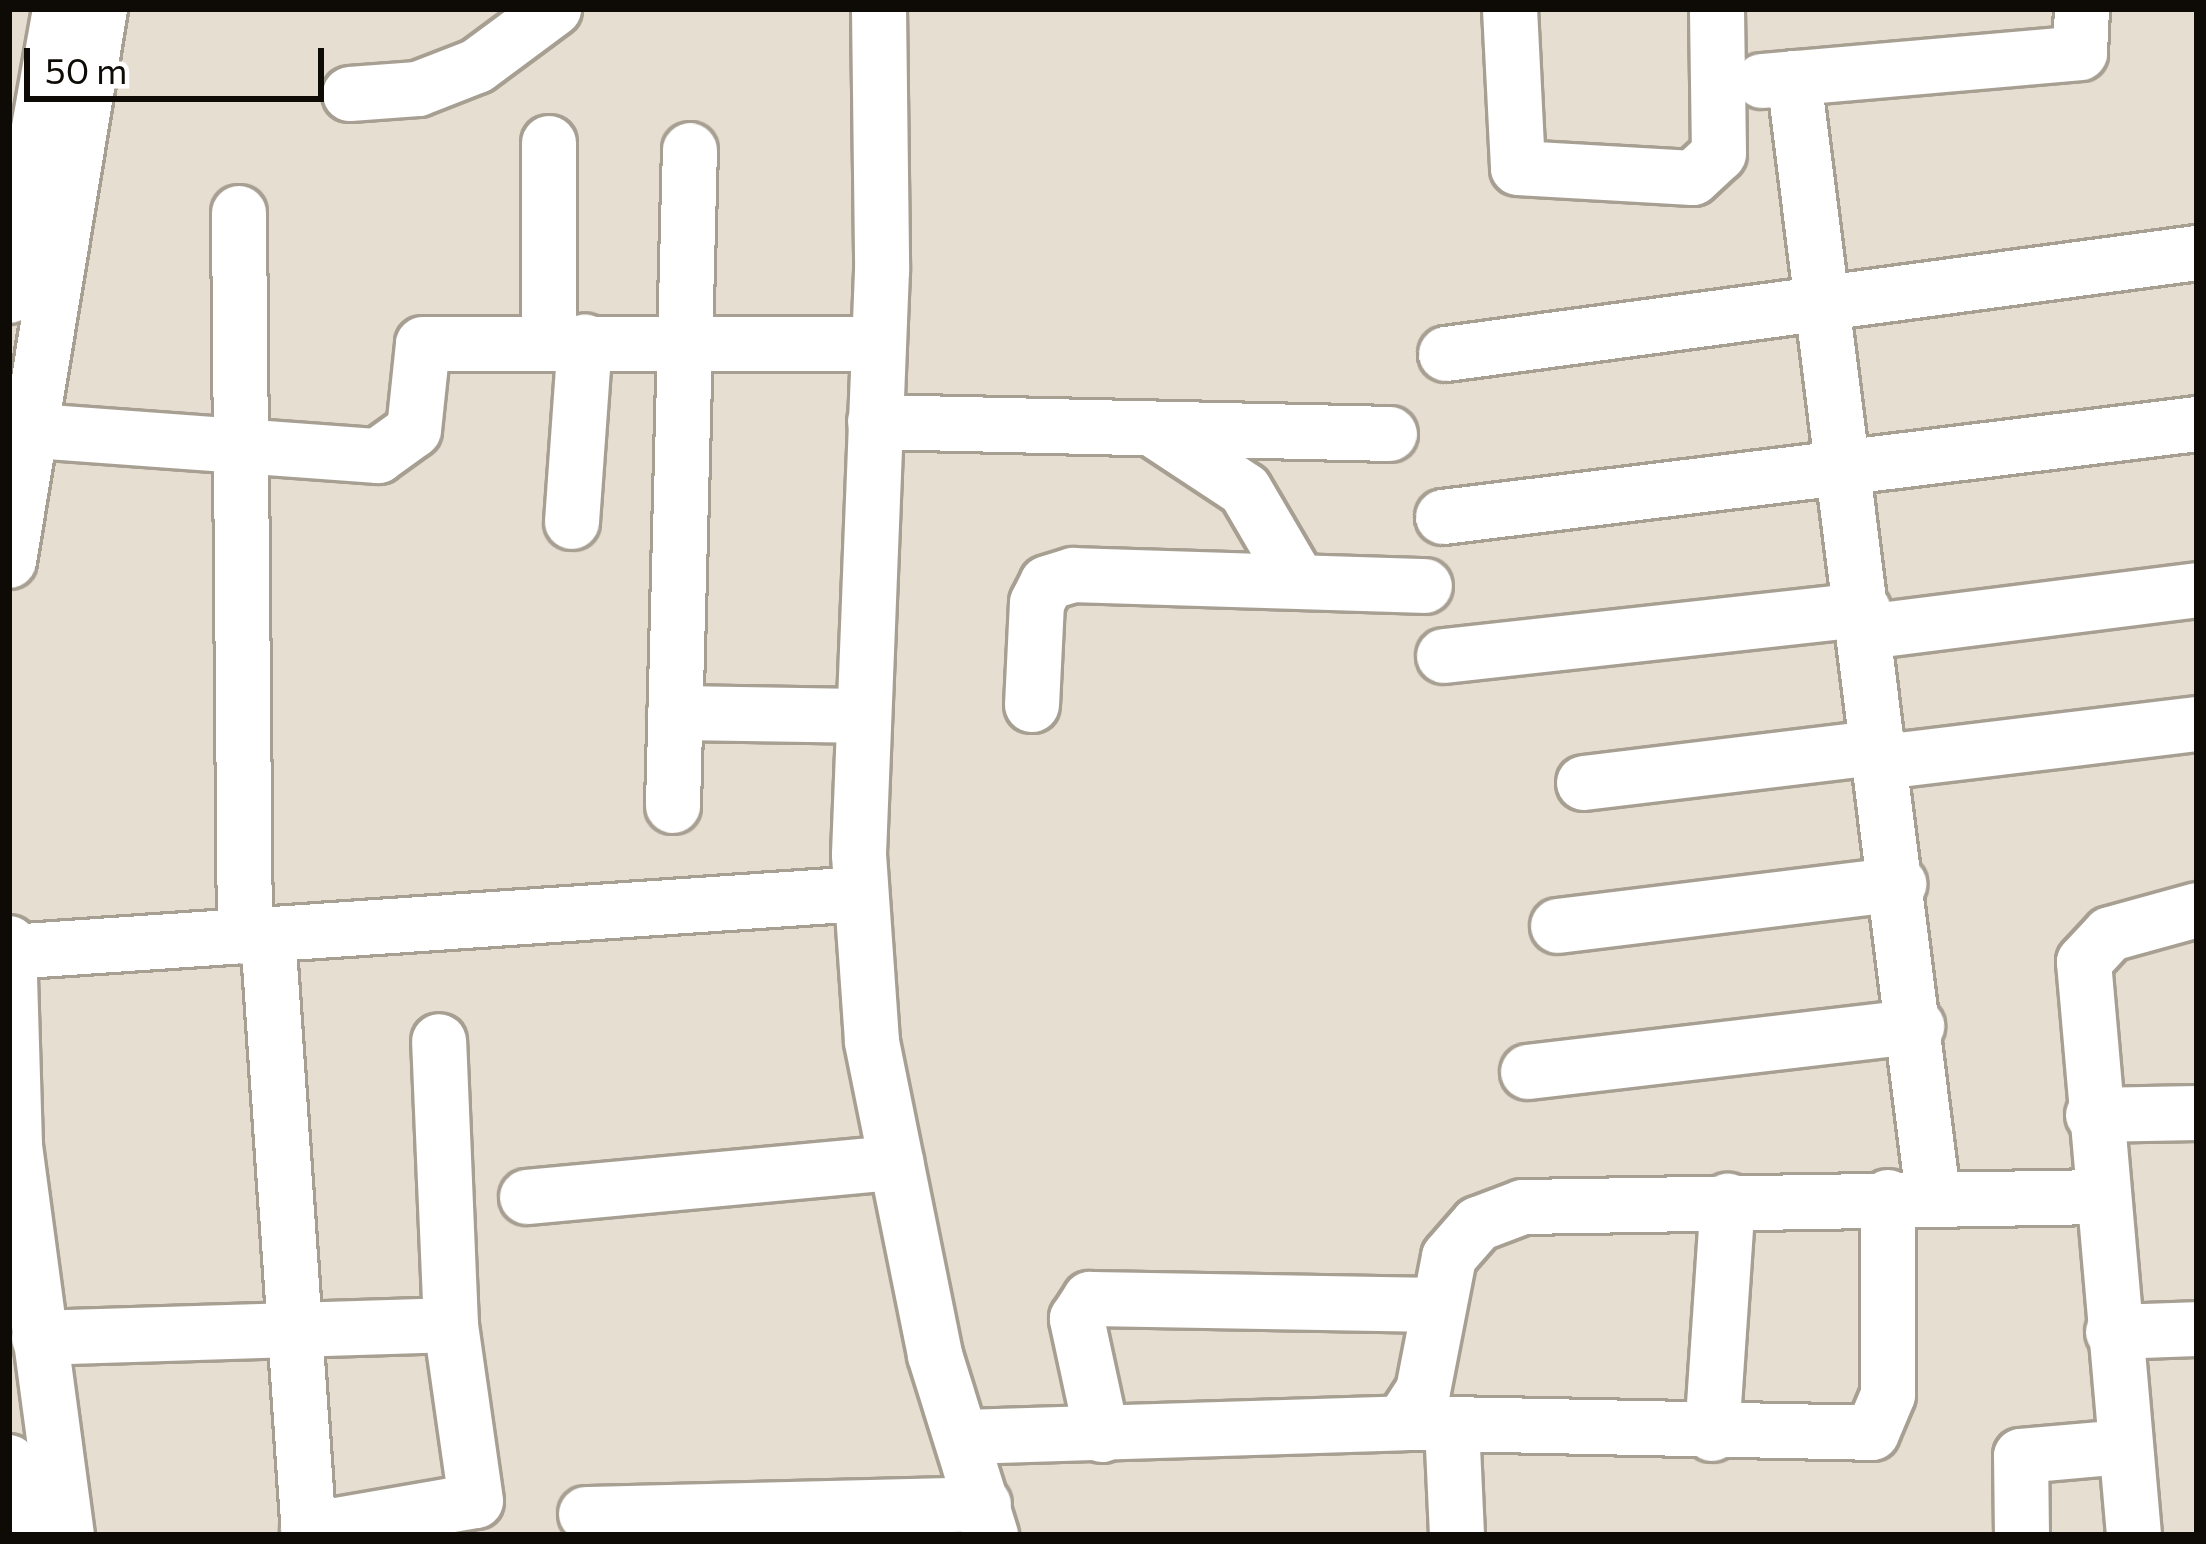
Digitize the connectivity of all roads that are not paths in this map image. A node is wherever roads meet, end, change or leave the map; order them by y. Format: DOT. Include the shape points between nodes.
graph roads {
  1 [pos="60,9"];
  2 [pos="100,9"];
  3 [pos="554,9"];
  4 [pos="879,9"];
  5 [pos="1510,9"];
  6 [pos="1717,9"];
  7 [pos="2082,9"];
  8 [pos="1794,78"];
  9 [pos="1718,85"];
  10 [pos="350,94"];
  11 [pos="549,143"];
  12 [pos="690,150"];
  13 [pos="239,213"];
  14 [pos="2197,253"];
  15 [pos="9,296"];
  16 [pos="1823,304"];
  17 [pos="567,341"];
  18 [pos="682,342"];
  19 [pos="878,344"];
  20 [pos="1446,354"];
  21 [pos="875,422"];
  22 [pos="2197,424"];
  23 [pos="1149,429"];
  24 [pos="35,431"];
  25 [pos="1390,434"];
  26 [pos="239,444"];
  27 [pos="1845,468"];
  28 [pos="1443,517"];
  29 [pos="572,522"];
  30 [pos="9,561"];
  31 [pos="1297,578"];
  32 [pos="1425,586"];
  33 [pos="2197,590"];
  34 [pos="1865,621"];
  35 [pos="1444,656"];
  36 [pos="1032,705"];
  37 [pos="675,713"];
  38 [pos="863,716"];
  39 [pos="2197,724"];
  40 [pos="1882,754"];
  41 [pos="1584,783"];
  42 [pos="674,806"];
  43 [pos="1899,884"];
  44 [pos="861,894"];
  45 [pos="2197,910"];
  46 [pos="1558,926"];
  47 [pos="256,936"];
  48 [pos="9,944"];
  49 [pos="10,952"];
  50 [pos="1917,1026"];
  51 [pos="440,1041"];
  52 [pos="1528,1072"];
  53 [pos="2197,1113"];
  54 [pos="2093,1115"];
  55 [pos="896,1163"];
  56 [pos="527,1197"];
  57 [pos="1911,1197"];
  58 [pos="2101,1197"];
  59 [pos="1728,1201"];
  60 [pos="1439,1305"];
  61 [pos="451,1325"];
  62 [pos="2197,1329"];
  63 [pos="295,1330"];
  64 [pos="2113,1332"];
  65 [pos="39,1338"];
  66 [pos="1427,1424"];
  67 [pos="1712,1434"];
  68 [pos="1102,1435"];
  69 [pos="968,1437"];
  70 [pos="2122,1448"];
  71 [pos="9,1462"];
  72 [pos="586,1514"];
  73 [pos="988,1519"];
  74 [pos="309,1532"];
  75 [pos="19,1535"];
  76 [pos="67,1535"];
  77 [pos="1457,1535"];
  78 [pos="2022,1535"];
  79 [pos="2134,1535"];
  1 -- 15 [label="street"];
  2 -- 24 [label="street"];
  3 -- 10 [label="street" via="477,66 418,89"];
  4 -- 19 [label="street"];
  5 -- 9 [label="street" via="1514,150 1534,176 1709,170"];
  6 -- 9 [label="street"];
  7 -- 8 [label="street" via="2080,53"];
  8 -- 9 [label="street"];
  8 -- 16 [label="street"];
  11 -- 17 [label="street"];
  12 -- 18 [label="street"];
  13 -- 26 [label="street"];
  14 -- 16 [label="street"];
  16 -- 20 [label="street"];
  16 -- 27 [label="street"];
  17 -- 18 [label="street"];
  17 -- 26 [label="street" via="423,344 414,430 378,456"];
  17 -- 29 [label="street"];
  18 -- 19 [label="street"];
  18 -- 37 [label="street"];
  19 -- 21 [label="street"];
  21 -- 23 [label="street"];
  21 -- 38 [label="street"];
  22 -- 27 [label="street"];
  23 -- 25 [label="street"];
  23 -- 31 [label="street" via="1245,490"];
  24 -- 26 [label="street"];
  24 -- 30 [label="street"];
  26 -- 47 [label="street"];
  27 -- 28 [label="street"];
  27 -- 34 [label="street"];
  31 -- 32 [label="street"];
  31 -- 36 [label="street" via="1047,583"];
  33 -- 34 [label="street"];
  34 -- 35 [label="street"];
  34 -- 40 [label="street"];
  37 -- 38 [label="street"];
  37 -- 42 [label="street"];
  38 -- 44 [label="street"];
  39 -- 40 [label="street"];
  40 -- 41 [label="street"];
  40 -- 43 [label="street"];
  43 -- 46 [label="street"];
  43 -- 50 [label="street"];
  44 -- 47 [label="street"];
  44 -- 55 [label="street" via="872,1042"];
  45 -- 54 [label="street" via="2110,934 2084,962"];
  47 -- 49 [label="street"];
  47 -- 63 [label="street"];
  48 -- 49 [label="street"];
  49 -- 65 [label="street" via="15,1146"];
  50 -- 52 [label="street"];
  50 -- 57 [label="street"];
  51 -- 61 [label="street"];
  53 -- 54 [label="street"];
  54 -- 58 [label="street"];
  55 -- 56 [label="street"];
  55 -- 69 [label="street" via="934,1355"];
  57 -- 58 [label="street"];
  57 -- 59 [label="street"];
  57 -- 67 [label="street" via="1886,1416 1855,1438"];
  58 -- 64 [label="street"];
  59 -- 60 [label="street" via="1522,1207 1478,1224 1449,1257"];
  59 -- 67 [label="street"];
  60 -- 66 [label="street" via="1423,1391"];
  60 -- 68 [label="street" via="1090,1299 1077,1319"];
  61 -- 63 [label="street"];
  61 -- 74 [label="street" via="476,1501"];
  62 -- 64 [label="street"];
  63 -- 65 [label="street"];
  63 -- 74 [label="street"];
  64 -- 70 [label="street"];
  65 -- 76 [label="street"];
  66 -- 67 [label="street"];
  66 -- 68 [label="street"];
  66 -- 77 [label="street"];
  68 -- 69 [label="street"];
  69 -- 73 [label="street"];
  70 -- 78 [label="street" via="2021,1456"];
  70 -- 79 [label="street"];
  71 -- 75 [label="street"];
  72 -- 73 [label="street"];
}
